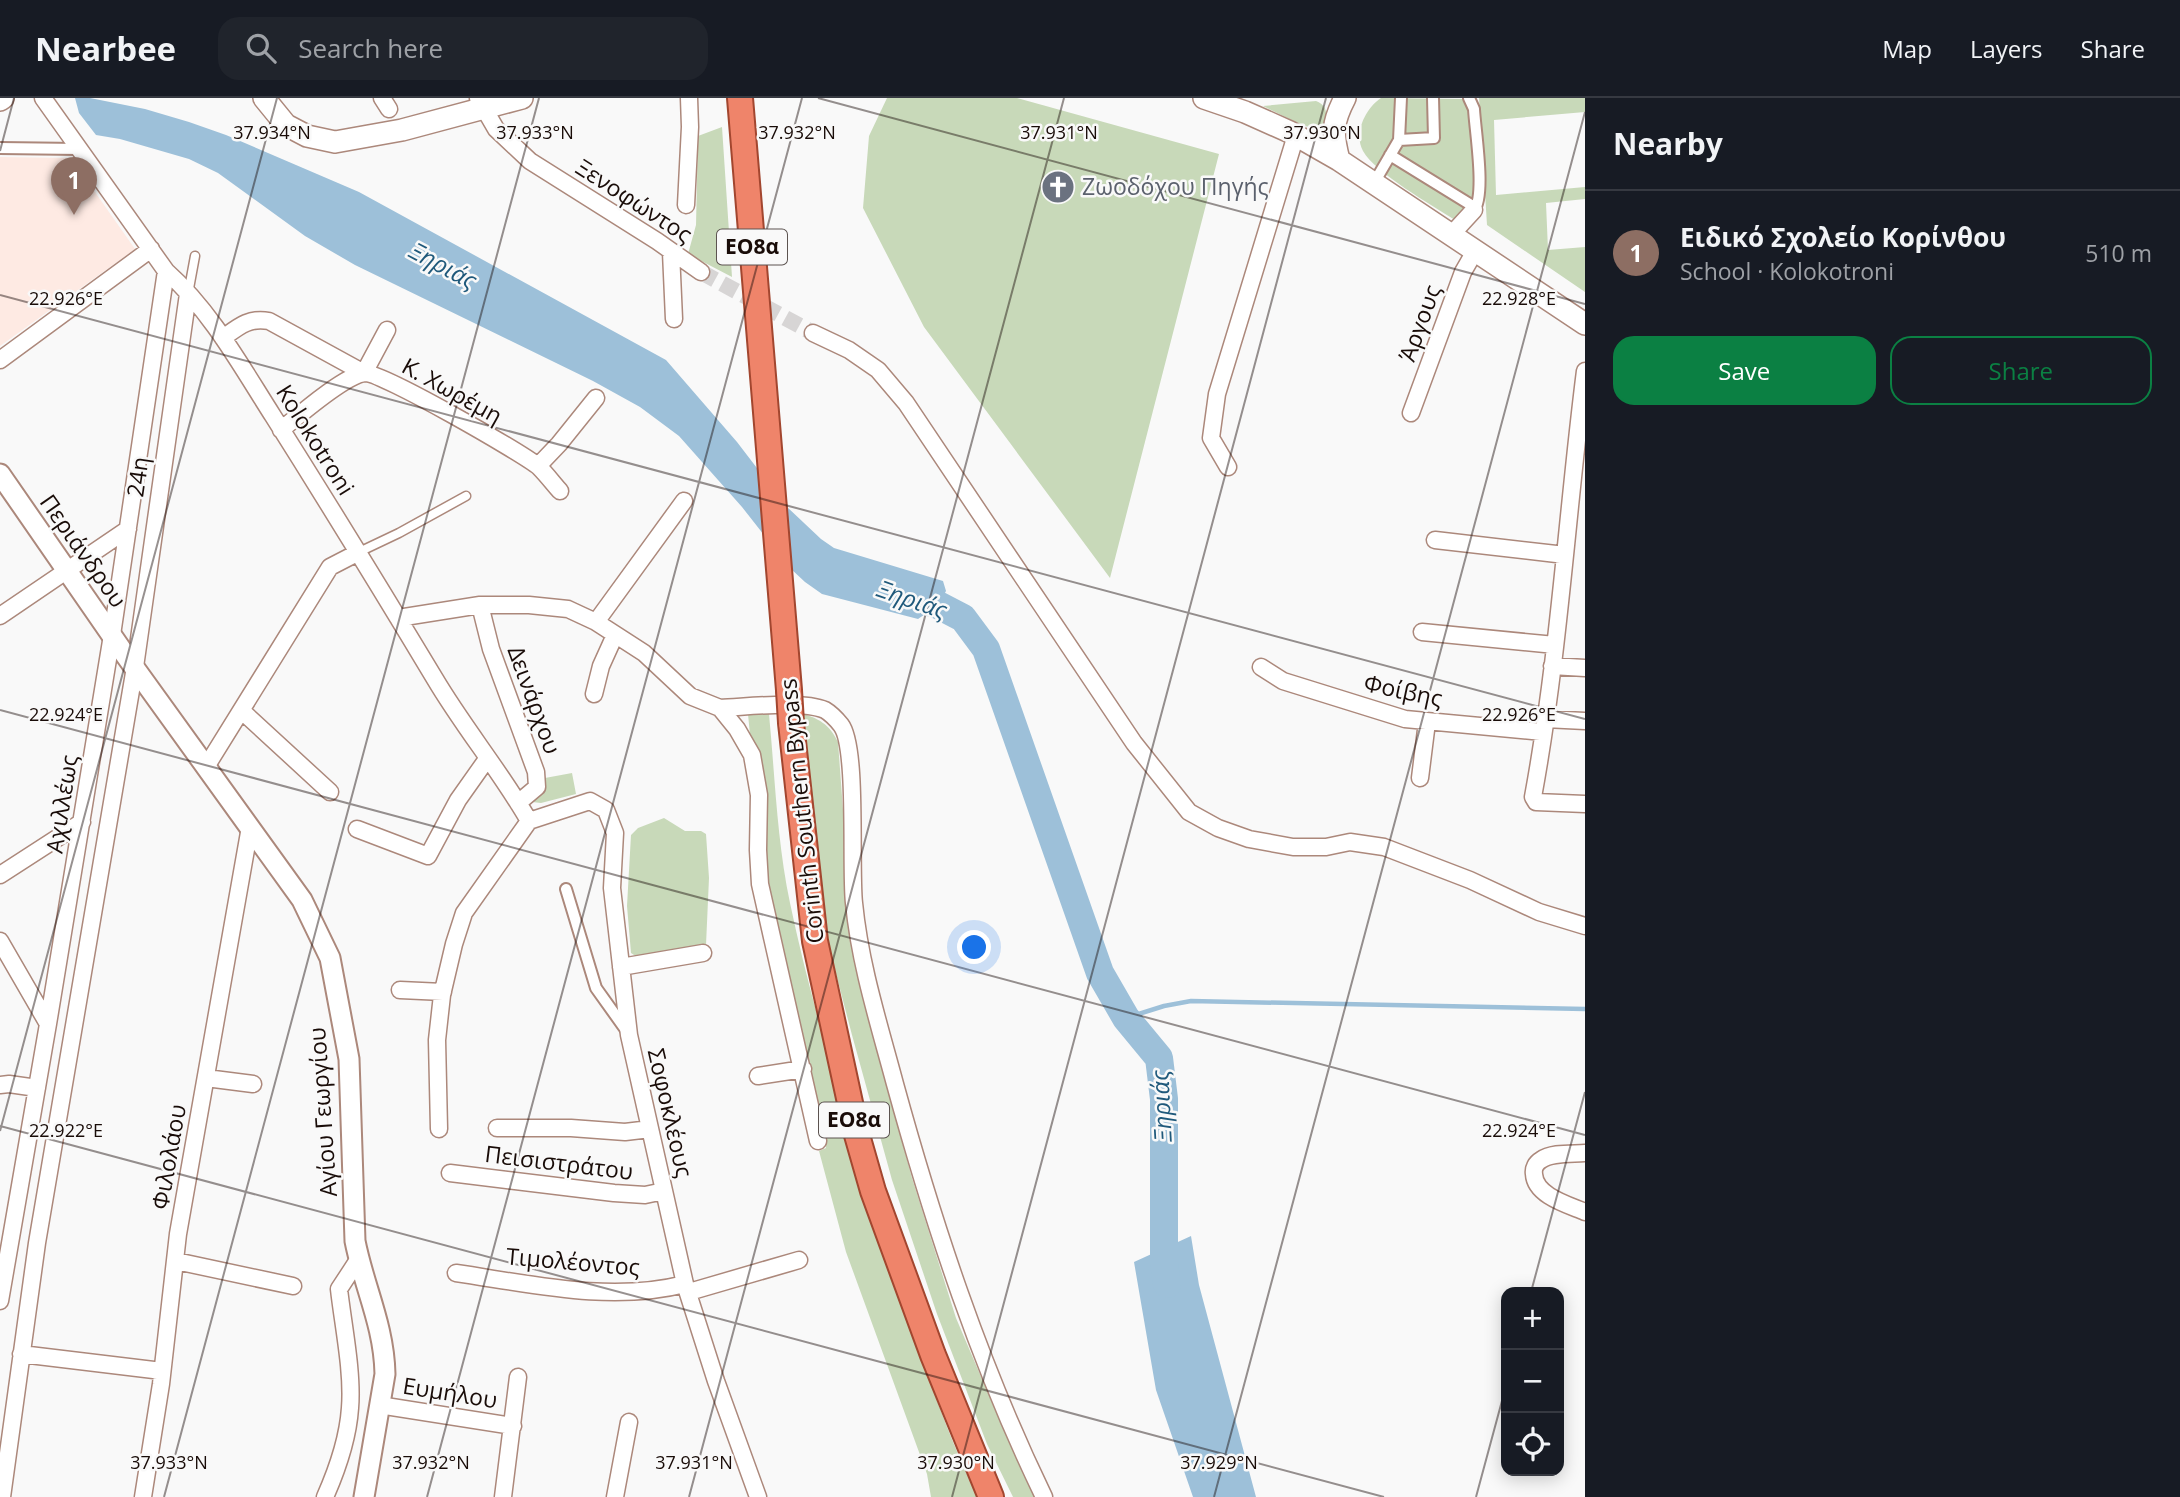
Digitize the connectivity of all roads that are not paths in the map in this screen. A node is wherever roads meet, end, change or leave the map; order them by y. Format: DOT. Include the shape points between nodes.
graph roads {
  1 [pos="43,98"];
  2 [pos="264,98"];
  3 [pos="522,98"];
  4 [pos="689,98"];
  5 [pos="1204,98"];
  6 [pos="1346,98"];
  7 [pos="1401,98"];
  8 [pos="1433,98"];
  9 [pos="1469,98"];
  10 [pos="481,103"];
  11 [pos="741,103"];
  12 [pos="1296,135"];
  13 [pos="1398,141"];
  14 [pos="0,148"];
  15 [pos="79,149"];
  16 [pos="1390,155"];
  17 [pos="1339,160"];
  18 [pos="1374,183"];
  19 [pos="686,205"];
  20 [pos="1475,209"];
  21 [pos="1451,234"];
  22 [pos="151,249"];
  23 [pos="1475,251"];
  24 [pos="671,252"];
  25 [pos="195,256"];
  26 [pos="166,271"];
  27 [pos="701,272"];
  28 [pos="188,294"];
  29 [pos="674,319"];
  30 [pos="1585,324"];
  31 [pos="387,330"];
  32 [pos="813,333"];
  33 [pos="223,338"];
  34 [pos="0,360"];
  35 [pos="1585,371"];
  36 [pos="364,373"];
  37 [pos="596,398"];
  38 [pos="1411,413"];
  39 [pos="281,430"];
  40 [pos="538,466"];
  41 [pos="1228,467"];
  42 [pos="0,474"];
  43 [pos="560,491"];
  44 [pos="466,496"];
  45 [pos="684,501"];
  46 [pos="128,529"];
  47 [pos="1434,540"];
  48 [pos="359,552"];
  49 [pos="1565,555"];
  50 [pos="67,571"];
  51 [pos="480,605"];
  52 [pos="0,616"];
  53 [pos="398,618"];
  54 [pos="596,622"];
  55 [pos="1422,632"];
  56 [pos="112,635"];
  57 [pos="615,635"];
  58 [pos="1555,645"];
  59 [pos="131,662"];
  60 [pos="1552,666"];
  61 [pos="1261,667"];
  62 [pos="1585,668"];
  63 [pos="594,694"];
  64 [pos="720,708"];
  65 [pos="242,711"];
  66 [pos="1585,721"];
  67 [pos="1427,722"];
  68 [pos="1544,725"];
  69 [pos="487,759"];
  70 [pos="206,767"];
  71 [pos="1420,778"];
  72 [pos="330,792"];
  73 [pos="519,803"];
  74 [pos="1585,804"];
  75 [pos="528,821"];
  76 [pos="82,822"];
  77 [pos="250,827"];
  78 [pos="357,830"];
  79 [pos="0,875"];
  80 [pos="566,889"];
  81 [pos="1585,926"];
  82 [pos="0,942"];
  83 [pos="703,953"];
  84 [pos="621,967"];
  85 [pos="400,990"];
  86 [pos="443,992"];
  87 [pos="48,1024"];
  88 [pos="629,1035"];
  89 [pos="803,1069"];
  90 [pos="758,1076"];
  91 [pos="206,1078"];
  92 [pos="253,1084"];
  93 [pos="0,1085"];
  94 [pos="37,1088"];
  95 [pos="497,1128"];
  96 [pos="439,1129"];
  97 [pos="650,1129"];
  98 [pos="818,1141"];
  99 [pos="1585,1153"];
  100 [pos="450,1172"];
  101 [pos="664,1191"];
  102 [pos="1585,1212"];
  103 [pos="358,1260"];
  104 [pos="799,1260"];
  105 [pos="176,1261"];
  106 [pos="2,1272"];
  107 [pos="456,1273"];
  108 [pos="293,1286"];
  109 [pos="687,1288"];
  110 [pos="0,1301"];
  111 [pos="21,1354"];
  112 [pos="162,1371"];
  113 [pos="518,1377"];
  114 [pos="379,1405"];
  115 [pos="629,1422"];
  116 [pos="513,1426"];
  117 [pos="2,1497"];
  118 [pos="144,1497"];
  119 [pos="326,1497"];
  120 [pos="365,1497"];
  121 [pos="503,1497"];
  122 [pos="615,1497"];
  123 [pos="758,1497"];
  124 [pos="991,1497"];
  125 [pos="1044,1497"];
  1 -- 15 [label="street, Kolokotroni"];
  2 -- 10 [label="main road" via="286,125 307,136 335,142 401,130"];
  3 -- 10 [label="main road"];
  4 -- 19 [label="street"];
  5 -- 12 [label="main road"];
  6 -- 17 [label="main road" via="1333,136"];
  7 -- 13 [label="street"];
  8 -- 13 [label="street" via="1434,138"];
  9 -- 20 [label="street" via="1474,109 1479,188"];
  10 -- 24 [label="street, Ξενοφώντος" via="496,129 530,161"];
  11 -- 124 [label="highway, Corinth Southern Bypass / ΕΟ8α, bridge" via="791,723 815,941 873,1191"];
  12 -- 17 [label="main road"];
  12 -- 41 [label="street" via="1217,394 1211,438"];
  13 -- 16 [label="street"];
  14 -- 15 [label="street"];
  15 -- 22 [label="street, Kolokotroni"];
  16 -- 18 [label="street"];
  16 -- 20 [label="street"];
  17 -- 18 [label="main road"];
  18 -- 21 [label="main road"];
  20 -- 21 [label="street"];
  21 -- 23 [label="main road"];
  22 -- 26 [label="street, Kolokotroni"];
  22 -- 34 [label="street"];
  23 -- 30 [label="main road"];
  23 -- 38 [label="street, Άργους"];
  24 -- 27 [label="street, Ξενοφώντος"];
  24 -- 29 [label="street"];
  25 -- 28 [label="lane"];
  26 -- 28 [label="street, Kolokotroni"];
  26 -- 46 [label="street, Αχιλλέως"];
  28 -- 33 [label="street, Kolokotroni"];
  28 -- 59 [label="street, 24η"];
  31 -- 36 [label="street"];
  32 -- 81 [label="street" via="878,370 906,403 1134,743 1189,812 1249,839 1282,845 1350,842 1384,847 1539,912"];
  33 -- 36 [label="street" via="249,321 268,321"];
  33 -- 39 [label="street, Kolokotroni"];
  35 -- 49 [label="street"];
  36 -- 39 [label="street, Κ. Χωρέμη"];
  36 -- 40 [label="street, Κ. Χωρέμη" via="420,397"];
  37 -- 40 [label="street"];
  39 -- 48 [label="street, Kolokotroni"];
  40 -- 43 [label="street, Κ. Χωρέμη"];
  42 -- 50 [label="street, Περιάνδρου"];
  44 -- 48 [label="lane"];
  45 -- 54 [label="street"];
  46 -- 50 [label="street"];
  46 -- 56 [label="street, Αχιλλέως"];
  47 -- 49 [label="street"];
  48 -- 53 [label="street, Kolokotroni"];
  48 -- 65 [label="street" via="330,567"];
  49 -- 58 [label="street"];
  50 -- 52 [label="street"];
  50 -- 56 [label="street, Περιάνδρου"];
  51 -- 53 [label="street"];
  51 -- 54 [label="street" via="568,609"];
  51 -- 73 [label="street, Δεινάρχου" via="495,661 536,772 537,787"];
  53 -- 69 [label="street, Kolokotroni"];
  54 -- 57 [label="street"];
  55 -- 58 [label="street"];
  56 -- 59 [label="street, Περιάνδρου"];
  56 -- 76 [label="street, Αχιλλέως"];
  57 -- 63 [label="street"];
  57 -- 64 [label="street" via="644,653 690,696"];
  58 -- 60 [label="street"];
  59 -- 70 [label="street, Αγίου Γεωργίου"];
  59 -- 111 [label="street, Αχιλλέως"];
  60 -- 62 [label="street"];
  60 -- 68 [label="street"];
  61 -- 67 [label="street, Φοίβης" via="1283,681 1320,694"];
  64 -- 89 [label="street" via="752,755 759,795 760,884"];
  64 -- 125 [label="street" via="807,705 827,711 842,726 848,744 853,902 864,970 962,1304 1013,1433"];
  65 -- 70 [label="street"];
  65 -- 72 [label="street"];
  66 -- 68 [label="street, Φοίβης"];
  67 -- 68 [label="street, Φοίβης"];
  67 -- 71 [label="street"];
  68 -- 74 [label="street" via="1533,797 1536,802"];
  69 -- 73 [label="street, Kolokotroni"];
  69 -- 78 [label="street" via="428,856"];
  70 -- 77 [label="street, Αγίου Γεωργίου"];
  73 -- 75 [label="street, Kolokotroni"];
  75 -- 84 [label="street, Σοφοκλέους" via="590,801 606,810 615,833 612,888"];
  75 -- 86 [label="street" via="464,913"];
  76 -- 79 [label="street"];
  76 -- 87 [label="street, Αχιλλέως"];
  77 -- 91 [label="street, Φιλολάου"];
  77 -- 103 [label="street, Αγίου Γεωργίου" via="302,900 330,958 349,1059"];
  80 -- 88 [label="street" via="596,988"];
  82 -- 87 [label="street"];
  83 -- 84 [label="street"];
  84 -- 88 [label="street, Σοφοκλέους"];
  85 -- 86 [label="street"];
  86 -- 96 [label="street" via="436,1068"];
  87 -- 94 [label="street, Αχιλλέως"];
  88 -- 97 [label="street, Σοφοκλέους"];
  89 -- 90 [label="street"];
  89 -- 98 [label="street"];
  91 -- 92 [label="street"];
  91 -- 105 [label="street, Φιλολάου"];
  93 -- 94 [label="street"];
  94 -- 106 [label="street, Αχιλλέως"];
  95 -- 97 [label="street"];
  97 -- 101 [label="street, Σοφοκλέους"];
  99 -- 102 [label="street" via="1549,1156 1534,1166 1533,1175 1544,1192"];
  100 -- 101 [label="street, Πεισιστράτου" via="614,1193"];
  101 -- 109 [label="street, Σοφοκλέους"];
  103 -- 114 [label="street, Αγίου Γεωργίου" via="382,1334 385,1374"];
  103 -- 119 [label="street" via="339,1289 350,1410"];
  104 -- 109 [label="street, Τιμολέοντος"];
  105 -- 108 [label="street"];
  105 -- 112 [label="street, Φιλολάου"];
  106 -- 110 [label="street, Αχιλλέως"];
  107 -- 109 [label="street, Τιμολέοντος" via="618,1293"];
  109 -- 123 [label="street, Σοφοκλέους"];
  111 -- 112 [label="street"];
  111 -- 117 [label="street, Αχιλλέως"];
  112 -- 118 [label="street, Φιλολάου"];
  113 -- 116 [label="street"];
  114 -- 116 [label="street, Ευμήλου"];
  114 -- 120 [label="street, Αγίου Γεωργίου"];
  115 -- 122 [label="street"];
  116 -- 121 [label="street"];
}
